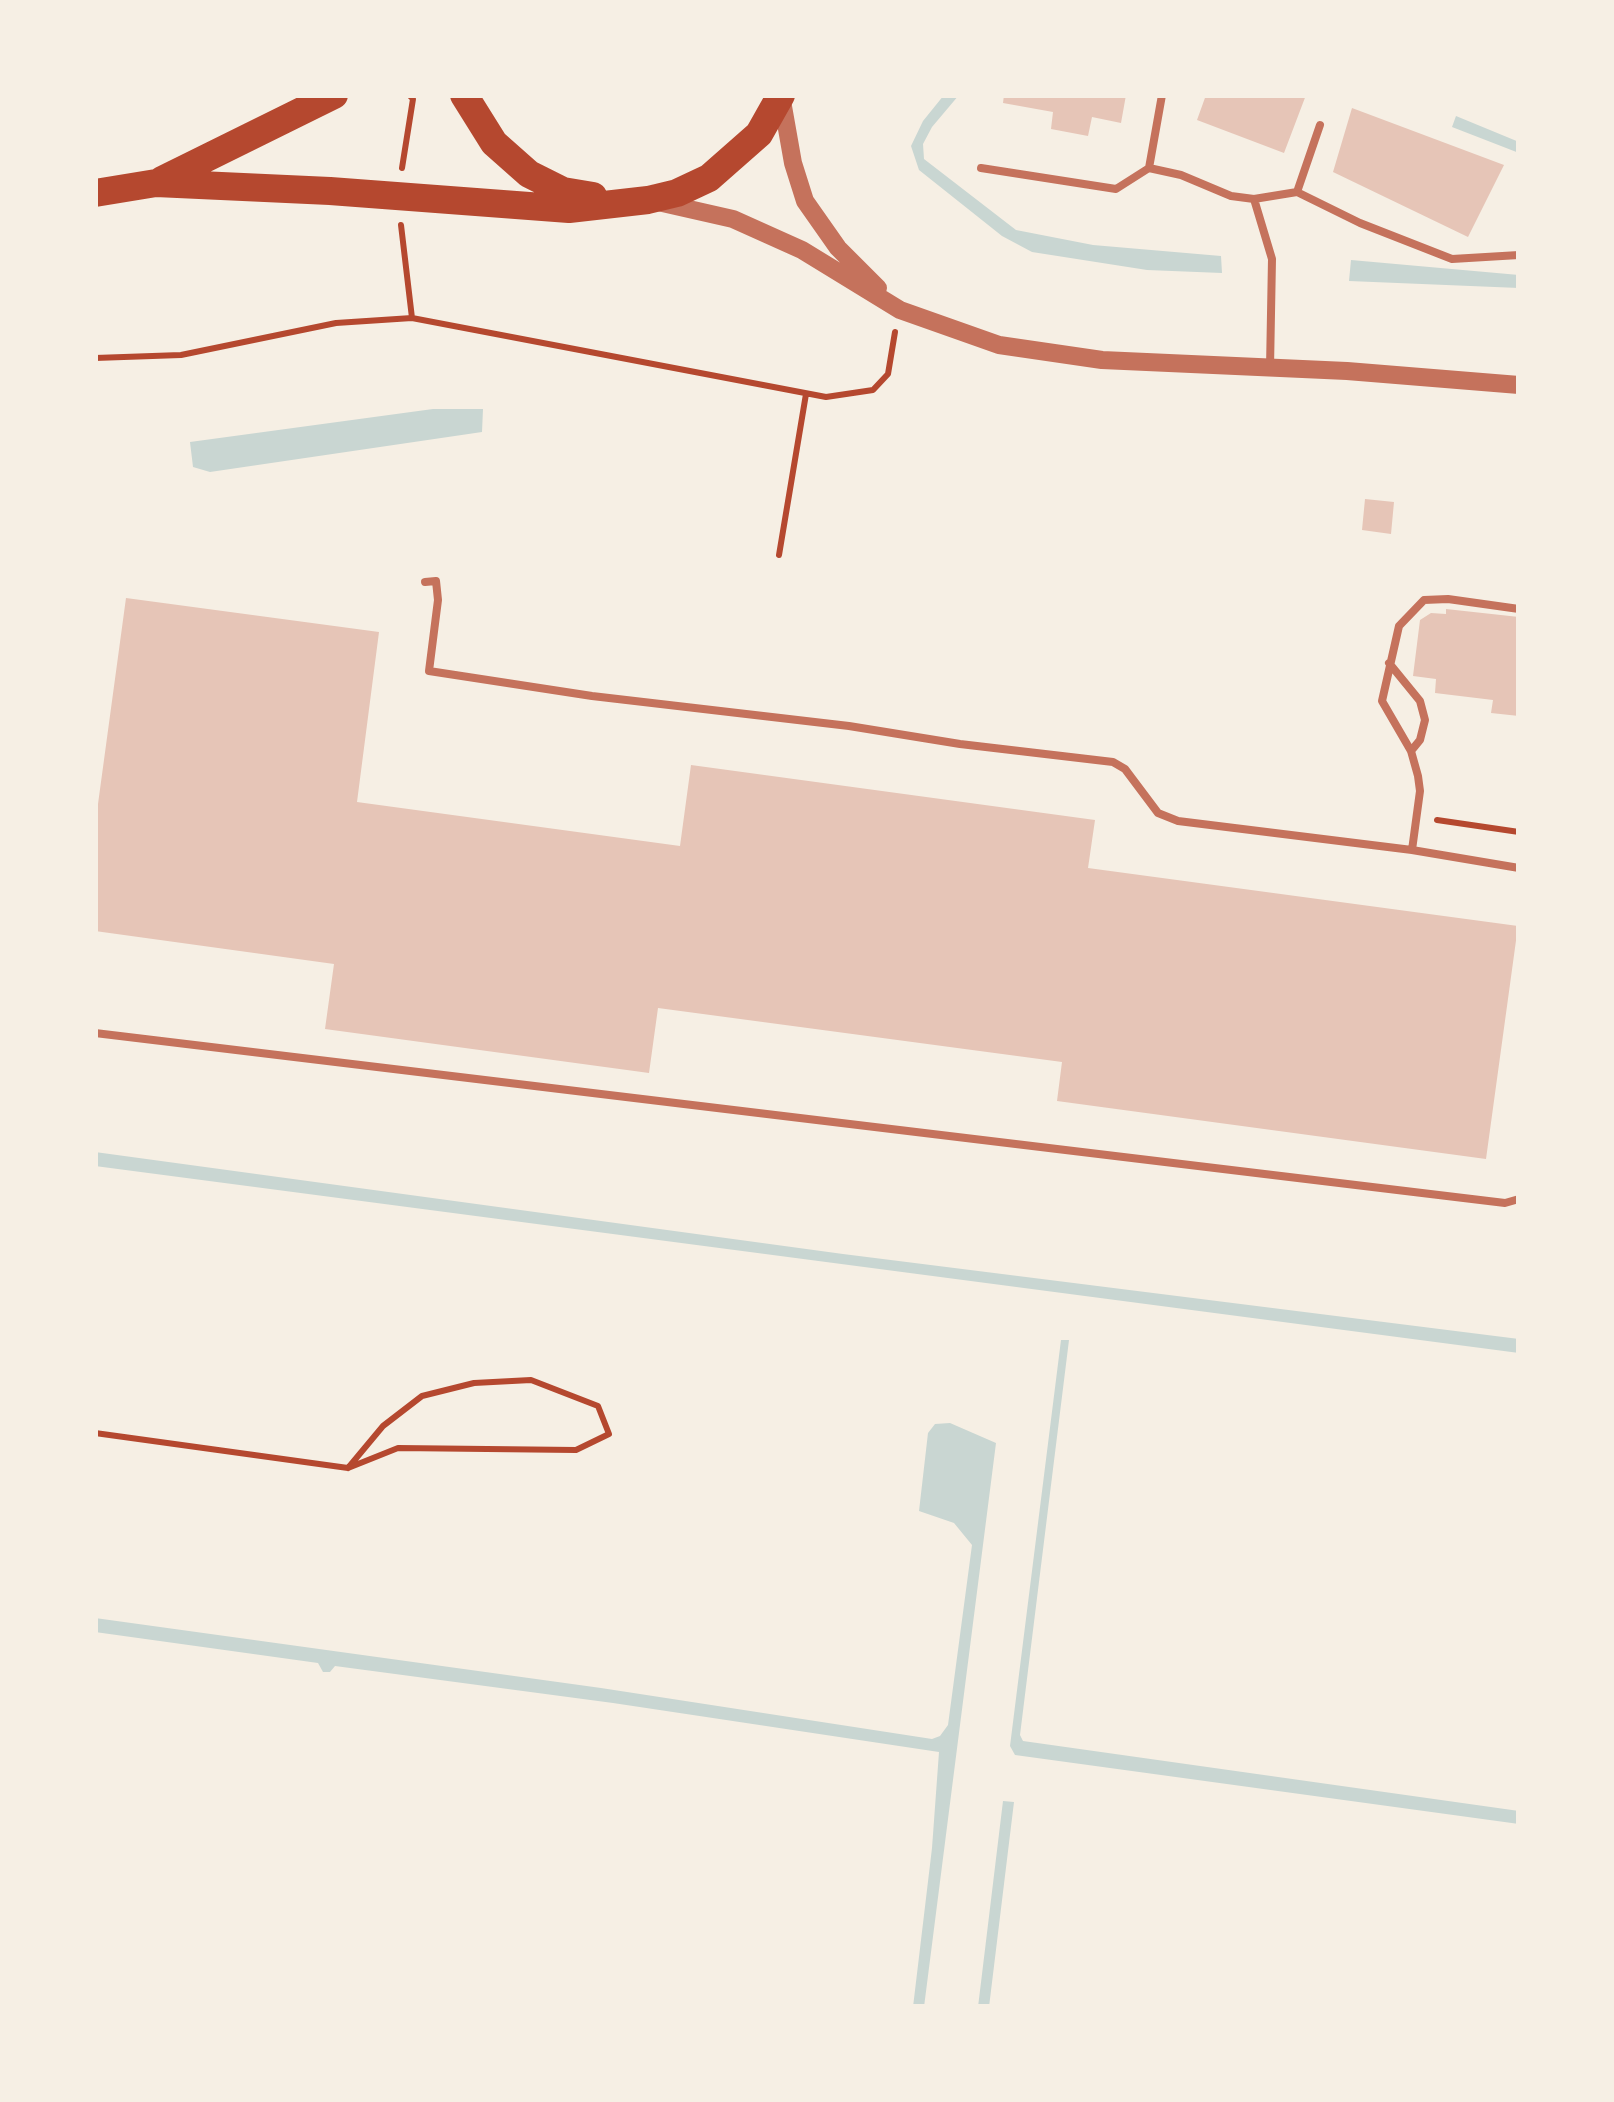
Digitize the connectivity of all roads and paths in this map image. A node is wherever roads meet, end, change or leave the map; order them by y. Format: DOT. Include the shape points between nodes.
graph roads {
  1 [pos="334,95"];
  2 [pos="464,95"];
  3 [pos="781,95"];
  4 [pos="1162,95"];
  5 [pos="1320,125"];
  6 [pos="980,168"];
  7 [pos="1148,168"];
  8 [pos="156,183"];
  9 [pos="1298,192"];
  10 [pos="95,193"];
  11 [pos="1254,199"];
  12 [pos="636,201"];
  13 [pos="1519,254"];
  14 [pos="900,310"];
  15 [pos="95,358"];
  16 [pos="1270,368"];
  17 [pos="1519,385"];
  18 [pos="806,394"];
  19 [pos="780,555"];
  20 [pos="425,582"];
  21 [pos="1519,608"];
  22 [pos="1389,663"];
  23 [pos="1411,751"];
  24 [pos="1416,817"];
  25 [pos="1519,832"];
  26 [pos="1412,850"];
  27 [pos="1519,868"];
  28 [pos="95,1032"];
  29 [pos="1519,1198"];
  30 [pos="95,1434"];
  31 [pos="348,1468"];
  1 -- 8 [label="highway"];
  2 -- 12 [label="highway" via="494,142 529,174 563,191"];
  3 -- 12 [label="highway" via="759,134 709,178"];
  3 -- 14 [label="street" via="805,201 838,248"];
  4 -- 7 [label="lane"];
  5 -- 9 [label="lane"];
  6 -- 7 [label="lane" via="1116,189"];
  7 -- 11 [label="lane"];
  8 -- 10 [label="highway"];
  8 -- 12 [label="highway" via="568,209"];
  9 -- 11 [label="lane"];
  9 -- 13 [label="lane" via="1452,259"];
  11 -- 16 [label="lane" via="1272,258"];
  12 -- 14 [label="street" via="732,219 802,250"];
  14 -- 16 [label="street" via="999,345 1102,360"];
  14 -- 18 [label="path" via="888,374 873,390"];
  15 -- 18 [label="path" via="181,355 336,323 412,318"];
  16 -- 17 [label="street"];
  18 -- 19 [label="path"];
  20 -- 26 [label="lane" via="436,580 438,600 428,671 1113,762 1158,813 1178,820"];
  21 -- 22 [label="lane" via="1424,600 1400,626"];
  22 -- 23 [label="lane" via="1382,701"];
  22 -- 23 [label="lane" via="1420,701 1425,720"];
  23 -- 24 [label="lane" via="1420,792"];
  24 -- 25 [label="path"];
  24 -- 26 [label="lane"];
  26 -- 27 [label="lane"];
  28 -- 29 [label="lane" via="1506,1203"];
  30 -- 31 [label="path"];
  31 -- 31 [label="path" via="383,1426 422,1396 474,1383 531,1380 598,1406 608,1434 576,1450 398,1448"];
}
